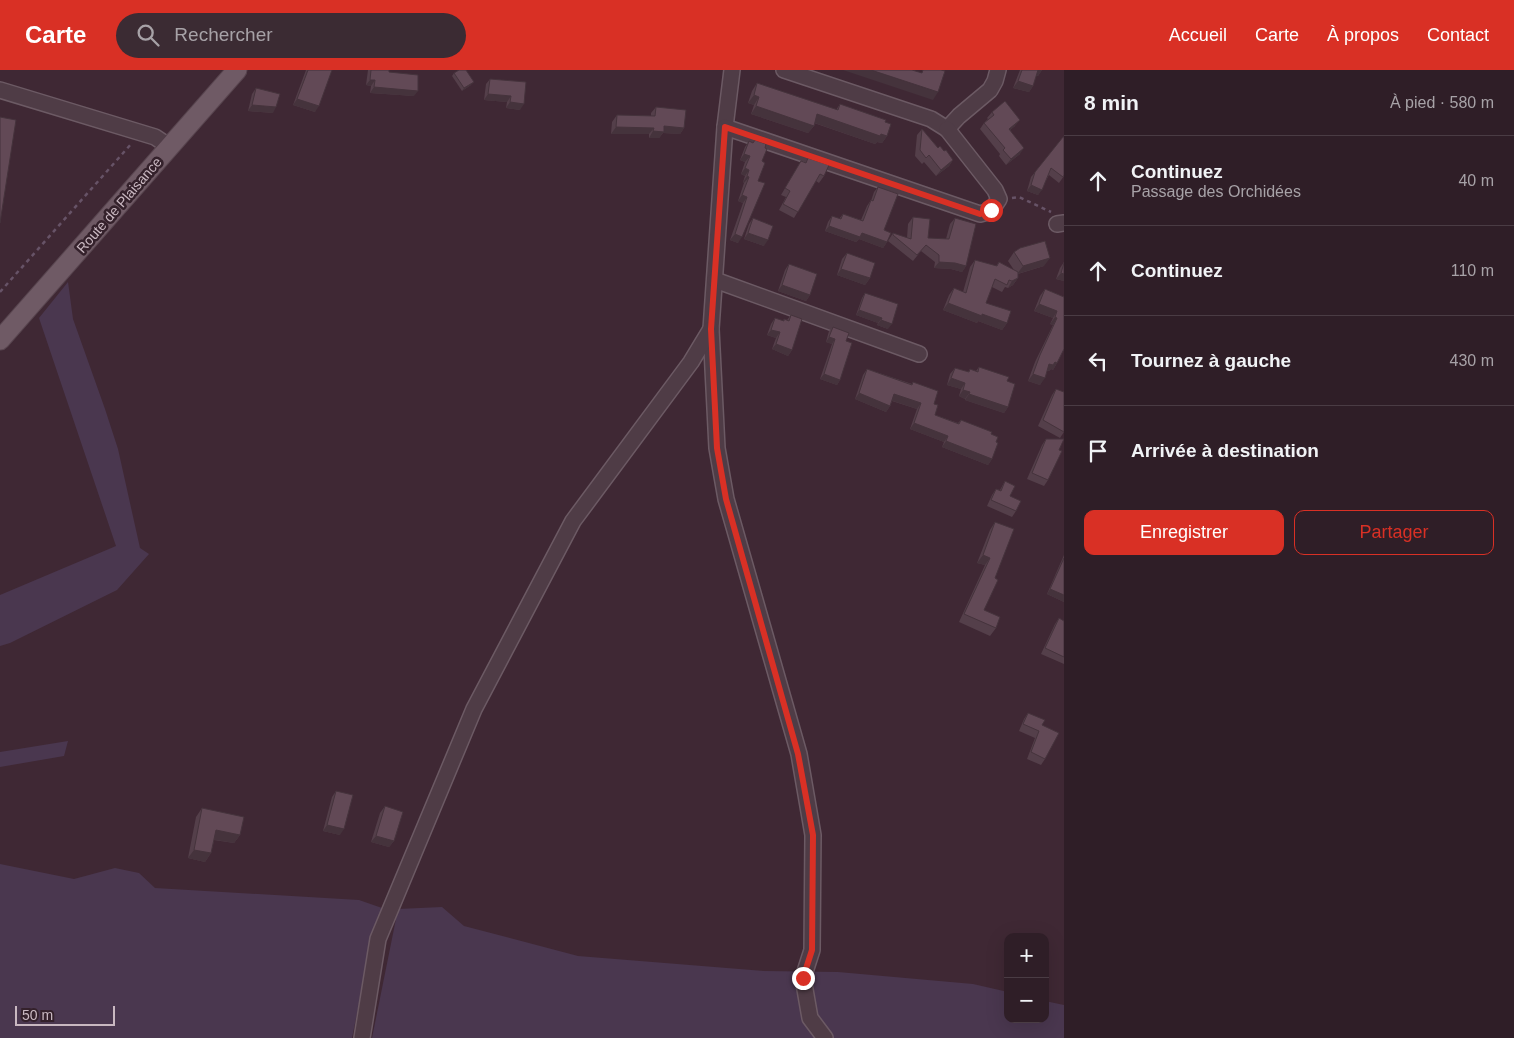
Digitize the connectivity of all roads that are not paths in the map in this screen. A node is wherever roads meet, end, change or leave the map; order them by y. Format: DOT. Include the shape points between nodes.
graph roads {
  1 [pos="237,70"];
  2 [pos="732,70"];
  3 [pos="784,70"];
  4 [pos="998,70"];
  5 [pos="0,90"];
  6 [pos="725,127"];
  7 [pos="947,129"];
  8 [pos="170,147"];
  9 [pos="715,280"];
  10 [pos="711,329"];
  11 [pos="0,340"];
  12 [pos="919,354"];
  13 [pos="362,1038"];
  14 [pos="825,1038"];
  1 -- 8 [label="main road, Route de Plaisance"];
  2 -- 6 [label="street"];
  3 -- 7 [label="street" via="931,120"];
  4 -- 7 [label="street" via="990,90"];
  5 -- 8 [label="street" via="155,137"];
  6 -- 7 [label="street" via="980,214 991,210 998,199 995,190"];
  6 -- 9 [label="street"];
  8 -- 11 [label="main road, Route de Plaisance"];
  9 -- 10 [label="street"];
  9 -- 12 [label="street"];
  10 -- 13 [label="street" via="692,362 573,520 474,708 378,940"];
  10 -- 14 [label="street" via="717,448 726,499 798,754 813,835 812,950 803,978 810,1018"];
}
